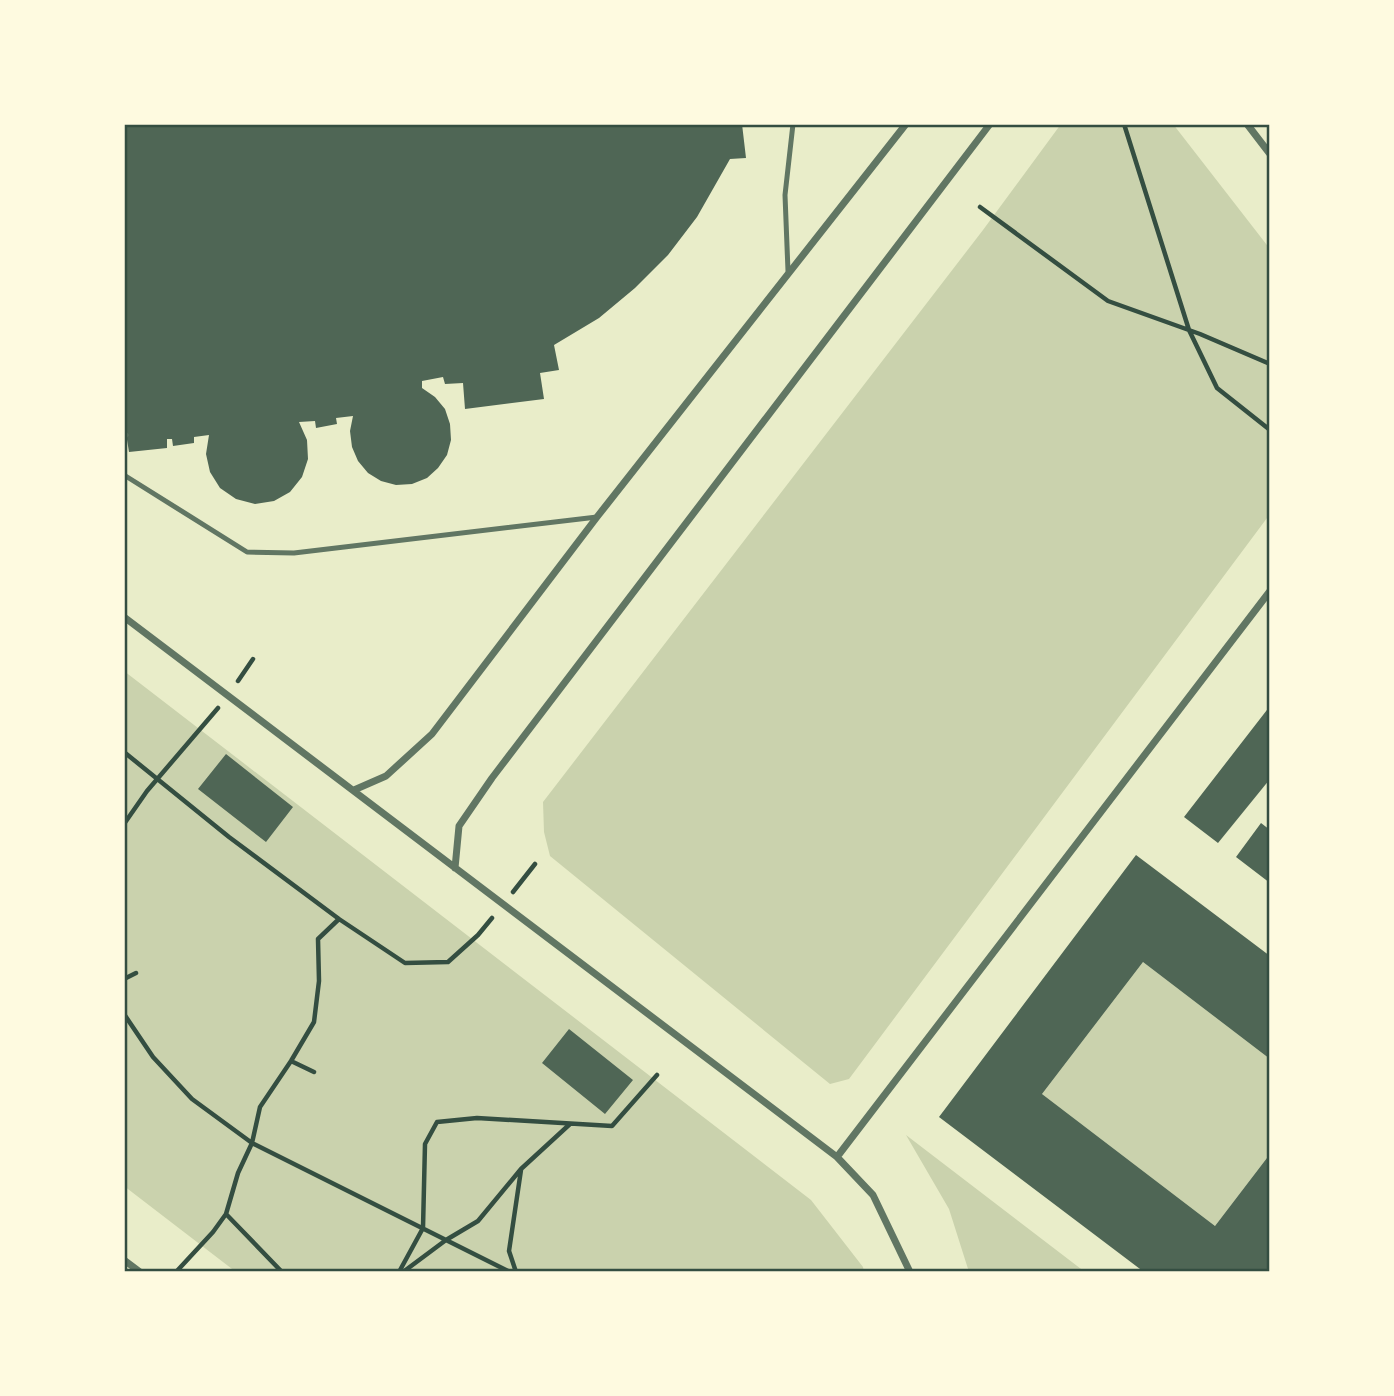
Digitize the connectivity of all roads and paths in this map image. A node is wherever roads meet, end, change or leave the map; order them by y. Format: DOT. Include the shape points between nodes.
graph roads {
  1 [pos="793,124"];
  2 [pos="906,124"];
  3 [pos="990,124"];
  4 [pos="1124,124"];
  5 [pos="1247,124"];
  6 [pos="1270,154"];
  7 [pos="979,207"];
  8 [pos="788,271"];
  9 [pos="1189,330"];
  10 [pos="1270,364"];
  11 [pos="1270,430"];
  12 [pos="124,475"];
  13 [pos="597,517"];
  14 [pos="1270,591"];
  15 [pos="124,617"];
  16 [pos="253,659"];
  17 [pos="228,696"];
  18 [pos="124,752"];
  19 [pos="158,777"];
  20 [pos="354,790"];
  21 [pos="124,824"];
  22 [pos="535,864"];
  23 [pos="455,868"];
  24 [pos="503,904"];
  25 [pos="339,919"];
  26 [pos="136,973"];
  27 [pos="124,979"];
  28 [pos="124,1014"];
  29 [pos="291,1061"];
  30 [pos="314,1072"];
  31 [pos="657,1075"];
  32 [pos="570,1123"];
  33 [pos="252,1143"];
  34 [pos="837,1157"];
  35 [pos="521,1169"];
  36 [pos="226,1214"];
  37 [pos="423,1228"];
  38 [pos="446,1240"];
  39 [pos="124,1260"];
  40 [pos="140,1272"];
  41 [pos="176,1272"];
  42 [pos="282,1272"];
  43 [pos="401,1272"];
  44 [pos="510,1272"];
  45 [pos="516,1272"];
  46 [pos="910,1272"];
  1 -- 8 [label="lane" via="786,195"];
  2 -- 8 [label="street"];
  3 -- 23 [label="street" via="492,778 459,826"];
  4 -- 9 [label="path"];
  5 -- 6 [label="street"];
  7 -- 9 [label="path" via="1108,301"];
  8 -- 13 [label="street"];
  9 -- 10 [label="path"];
  9 -- 11 [label="path" via="1217,388"];
  12 -- 13 [label="lane" via="247,552 295,553"];
  13 -- 20 [label="street" via="432,734 386,776"];
  14 -- 34 [label="street"];
  15 -- 17 [label="street"];
  16 -- 17 [label="path"];
  17 -- 19 [label="path"];
  17 -- 20 [label="street"];
  18 -- 19 [label="path"];
  19 -- 21 [label="path"];
  19 -- 25 [label="path"];
  20 -- 23 [label="street"];
  22 -- 24 [label="path"];
  23 -- 24 [label="street"];
  24 -- 25 [label="path" via="448,962 405,964"];
  24 -- 34 [label="street"];
  25 -- 29 [label="path" via="318,939 314,1022"];
  26 -- 27 [label="path"];
  28 -- 33 [label="path" via="153,1057 192,1099"];
  29 -- 30 [label="path"];
  29 -- 33 [label="path" via="260,1107"];
  31 -- 32 [label="path" via="612,1126"];
  32 -- 35 [label="path"];
  32 -- 37 [label="path" via="477,1118 437,1122 425,1144"];
  33 -- 36 [label="path"];
  33 -- 37 [label="path"];
  34 -- 46 [label="street" via="873,1195"];
  35 -- 38 [label="path" via="478,1221"];
  35 -- 45 [label="path" via="509,1251"];
  36 -- 41 [label="path"];
  36 -- 42 [label="path"];
  37 -- 38 [label="path"];
  37 -- 43 [label="path"];
  38 -- 43 [label="path"];
  38 -- 44 [label="path"];
  39 -- 40 [label="street"];
}
